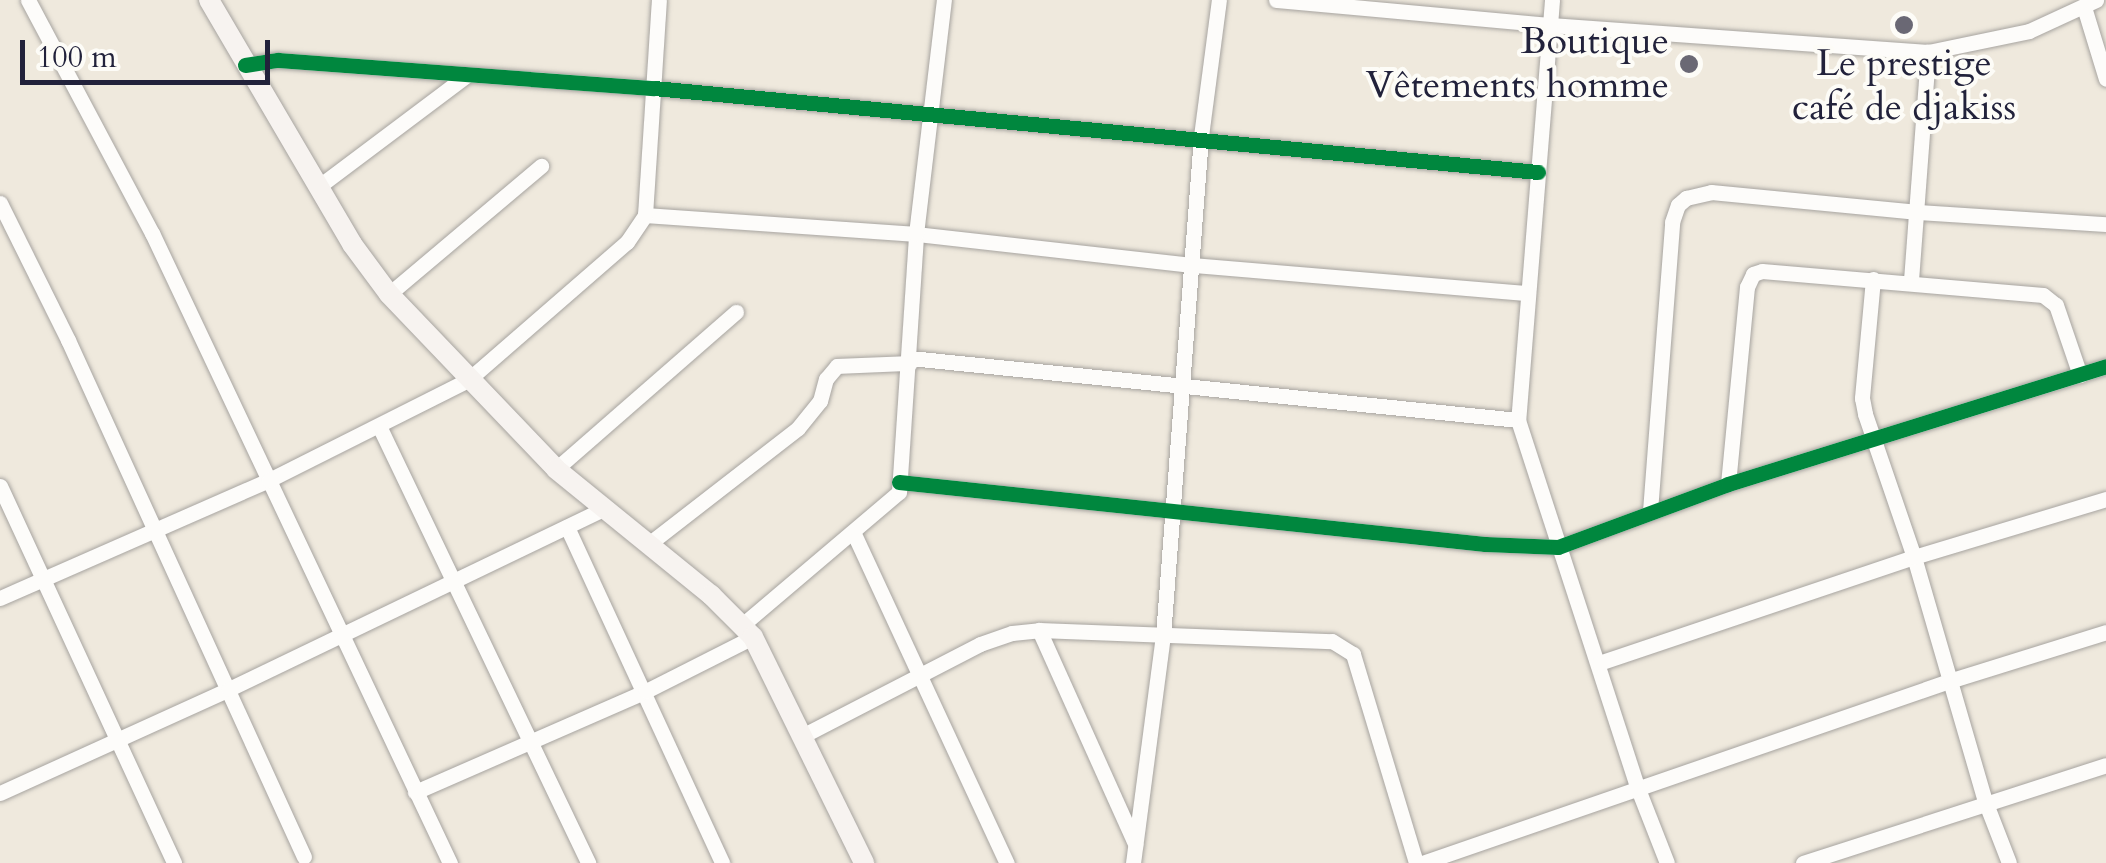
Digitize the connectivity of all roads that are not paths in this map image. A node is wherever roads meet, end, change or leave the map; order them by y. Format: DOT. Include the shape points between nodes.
graph roads {
  1 [pos="28,0"];
  2 [pos="208,0"];
  3 [pos="659,0"];
  4 [pos="944,0"];
  5 [pos="1219,0"];
  6 [pos="1276,0"];
  7 [pos="1552,0"];
  8 [pos="2090,4"];
  9 [pos="1550,26"];
  10 [pos="1928,52"];
  11 [pos="246,65"];
  12 [pos="467,74"];
  13 [pos="2106,79"];
  14 [pos="654,88"];
  15 [pos="933,115"];
  16 [pos="1201,136"];
  17 [pos="541,166"];
  18 [pos="1538,172"];
  19 [pos="318,187"];
  20 [pos="0,203"];
  21 [pos="1918,212"];
  22 [pos="645,216"];
  23 [pos="2106,224"];
  24 [pos="916,234"];
  25 [pos="1193,265"];
  26 [pos="1873,279"];
  27 [pos="1911,280"];
  28 [pos="1527,293"];
  29 [pos="389,294"];
  30 [pos="736,312"];
  31 [pos="910,361"];
  32 [pos="2106,366"];
  33 [pos="2080,375"];
  34 [pos="468,380"];
  35 [pos="1182,386"];
  36 [pos="1518,420"];
  37 [pos="380,428"];
  38 [pos="1874,441"];
  39 [pos="556,469"];
  40 [pos="268,480"];
  41 [pos="899,482"];
  42 [pos="1728,484"];
  43 [pos="0,486"];
  44 [pos="2106,499"];
  45 [pos="605,508"];
  46 [pos="1650,510"];
  47 [pos="1172,512"];
  48 [pos="567,527"];
  49 [pos="152,530"];
  50 [pos="854,534"];
  51 [pos="650,543"];
  52 [pos="1558,547"];
  53 [pos="1914,557"];
  54 [pos="45,578"];
  55 [pos="452,580"];
  56 [pos="0,598"];
  57 [pos="1040,630"];
  58 [pos="747,632"];
  59 [pos="2106,632"];
  60 [pos="343,633"];
  61 [pos="1163,636"];
  62 [pos="1598,663"];
  63 [pos="921,675"];
  64 [pos="1949,681"];
  65 [pos="229,689"];
  66 [pos="646,691"];
  67 [pos="804,735"];
  68 [pos="120,738"];
  69 [pos="532,738"];
  70 [pos="2106,765"];
  71 [pos="1638,788"];
  72 [pos="0,792"];
  73 [pos="416,792"];
  74 [pos="1985,800"];
  75 [pos="1135,844"];
  76 [pos="304,857"];
  77 [pos="173,860"];
  78 [pos="154,863"];
  79 [pos="450,863"];
  80 [pos="588,863"];
  81 [pos="722,863"];
  82 [pos="864,863"];
  83 [pos="1007,863"];
  84 [pos="1133,863"];
  85 [pos="1419,863"];
  86 [pos="1667,863"];
  87 [pos="1804,863"];
  88 [pos="2009,863"];
  1 -- 40 [label="street" via="152,234"];
  2 -- 11 [label="street"];
  3 -- 14 [label="street"];
  4 -- 15 [label="street"];
  5 -- 16 [label="street"];
  6 -- 9 [label="street"];
  7 -- 9 [label="street"];
  8 -- 10 [label="street" via="2029,30"];
  8 -- 13 [label="street"];
  9 -- 10 [label="street"];
  9 -- 18 [label="street"];
  10 -- 21 [label="street"];
  11 -- 12 [label="street" via="278,60"];
  11 -- 19 [label="street"];
  12 -- 14 [label="street"];
  12 -- 19 [label="street"];
  14 -- 15 [label="street"];
  14 -- 22 [label="street"];
  15 -- 16 [label="street"];
  15 -- 24 [label="street"];
  16 -- 18 [label="street"];
  16 -- 25 [label="street"];
  17 -- 29 [label="street"];
  18 -- 28 [label="street"];
  19 -- 29 [label="street"];
  20 -- 49 [label="street"];
  21 -- 23 [label="street"];
  21 -- 27 [label="street"];
  21 -- 46 [label="street" via="1711,192 1678,206"];
  22 -- 24 [label="street"];
  22 -- 34 [label="street" via="628,242"];
  24 -- 25 [label="street"];
  24 -- 31 [label="street"];
  25 -- 28 [label="street"];
  25 -- 35 [label="street"];
  26 -- 27 [label="street"];
  26 -- 38 [label="street" via="1862,398"];
  26 -- 42 [label="street" via="1779,269 1753,274"];
  27 -- 33 [label="street" via="2048,296"];
  28 -- 36 [label="street"];
  29 -- 34 [label="street"];
  30 -- 39 [label="street"];
  31 -- 35 [label="street"];
  31 -- 41 [label="street"];
  31 -- 51 [label="street" via="837,366 798,428"];
  32 -- 33 [label="street"];
  33 -- 38 [label="street"];
  34 -- 37 [label="street"];
  34 -- 39 [label="street"];
  35 -- 36 [label="street"];
  35 -- 47 [label="street"];
  36 -- 52 [label="street"];
  37 -- 40 [label="street"];
  37 -- 55 [label="street"];
  38 -- 42 [label="street"];
  38 -- 53 [label="street"];
  39 -- 45 [label="street"];
  40 -- 49 [label="street"];
  40 -- 60 [label="street"];
  41 -- 47 [label="street"];
  41 -- 50 [label="street" via="894,500"];
  42 -- 46 [label="street"];
  43 -- 54 [label="street"];
  44 -- 53 [label="street"];
  45 -- 48 [label="street"];
  45 -- 51 [label="street"];
  46 -- 52 [label="street"];
  47 -- 52 [label="street"];
  47 -- 61 [label="street"];
  48 -- 55 [label="street"];
  48 -- 66 [label="street"];
  49 -- 54 [label="street"];
  49 -- 65 [label="street"];
  50 -- 58 [label="street"];
  50 -- 63 [label="street"];
  51 -- 58 [label="street"];
  52 -- 62 [label="street"];
  53 -- 62 [label="street"];
  53 -- 64 [label="street"];
  54 -- 56 [label="street"];
  54 -- 68 [label="street"];
  55 -- 60 [label="street"];
  55 -- 69 [label="street"];
  57 -- 61 [label="street"];
  57 -- 63 [label="street" via="980,644"];
  57 -- 75 [label="street"];
  58 -- 66 [label="street"];
  58 -- 67 [label="street"];
  59 -- 64 [label="street"];
  60 -- 65 [label="street"];
  60 -- 73 [label="street"];
  61 -- 75 [label="street"];
  61 -- 85 [label="street" via="1344,645 1353,654"];
  62 -- 71 [label="street"];
  63 -- 67 [label="street"];
  63 -- 83 [label="street"];
  64 -- 71 [label="street"];
  64 -- 74 [label="street"];
  65 -- 68 [label="street"];
  65 -- 76 [label="street"];
  66 -- 69 [label="street"];
  66 -- 81 [label="street"];
  67 -- 82 [label="street"];
  68 -- 72 [label="street"];
  68 -- 77 [label="street"];
  69 -- 73 [label="street"];
  69 -- 80 [label="street"];
  70 -- 74 [label="street"];
  71 -- 85 [label="street"];
  71 -- 86 [label="street"];
  73 -- 79 [label="street"];
  74 -- 87 [label="street"];
  74 -- 88 [label="street"];
  75 -- 84 [label="street"];
  77 -- 78 [label="street"];
}
